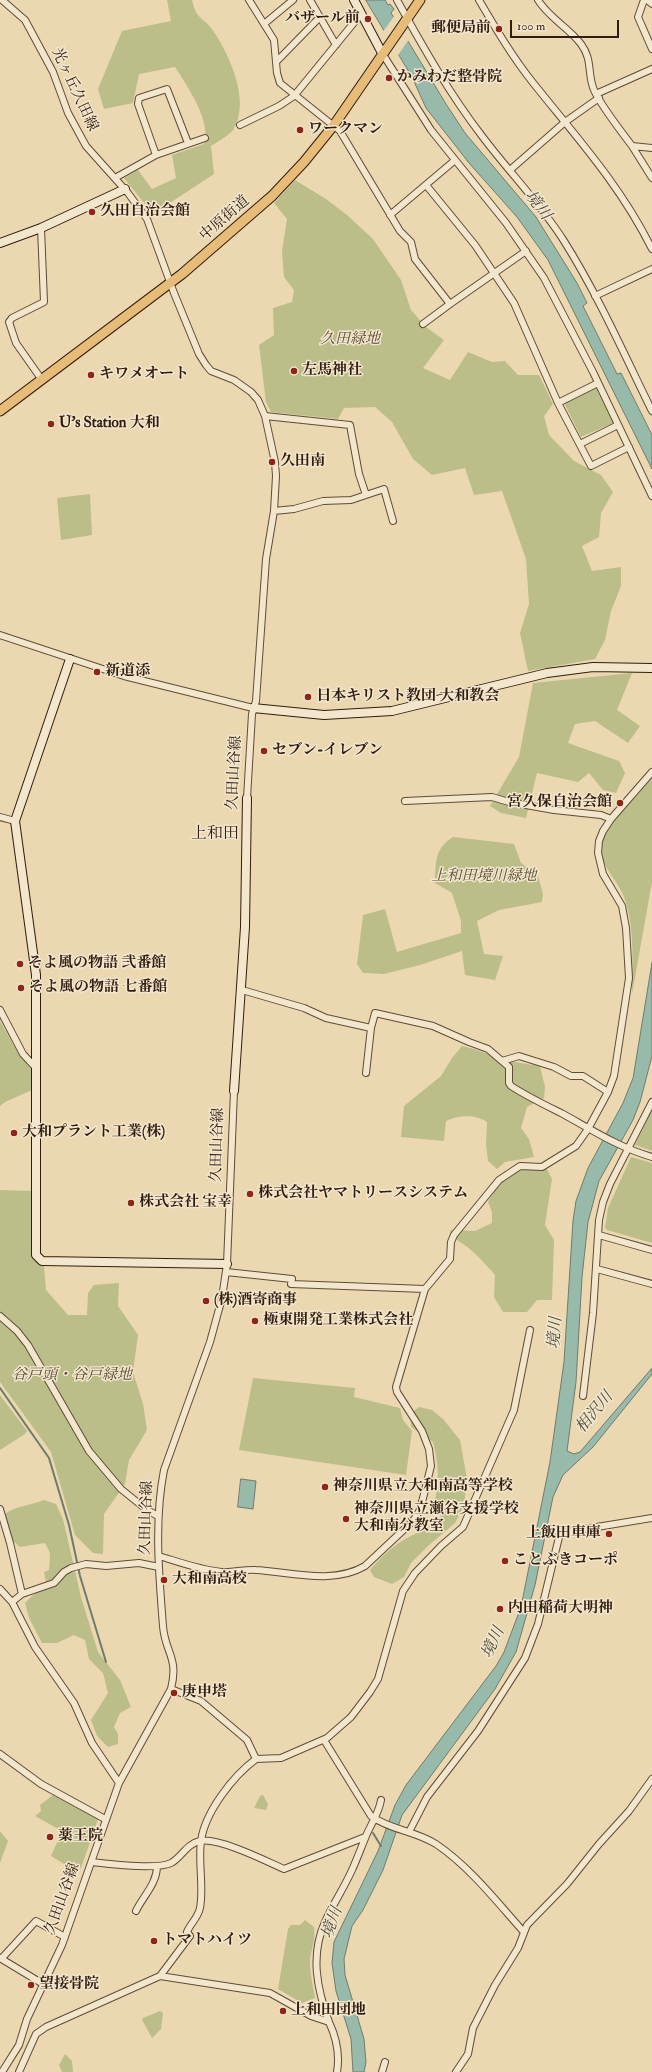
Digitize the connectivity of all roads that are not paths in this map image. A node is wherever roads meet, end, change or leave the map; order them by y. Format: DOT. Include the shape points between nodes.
graph roads {
  1 [pos="2,0"];
  2 [pos="249,0"];
  3 [pos="293,0"];
  4 [pos="310,0"];
  5 [pos="354,0"];
  6 [pos="396,0"];
  7 [pos="420,0"];
  8 [pos="479,0"];
  9 [pos="538,0"];
  10 [pos="645,0"];
  11 [pos="652,4"];
  12 [pos="361,14"];
  13 [pos="320,17"];
  14 [pos="406,19"];
  15 [pos="264,24"];
  16 [pos="336,45"];
  17 [pos="652,49"];
  18 [pos="384,51"];
  19 [pos="277,61"];
  20 [pos="652,69"];
  21 [pos="294,96"];
  22 [pos="597,96"];
  23 [pos="565,122"];
  24 [pos="240,125"];
  25 [pos="334,125"];
  26 [pos="205,138"];
  27 [pos="188,143"];
  28 [pos="632,146"];
  29 [pos="652,148"];
  30 [pos="156,155"];
  31 [pos="454,161"];
  32 [pos="510,170"];
  33 [pos="115,178"];
  34 [pos="652,178"];
  35 [pos="426,185"];
  36 [pos="125,189"];
  37 [pos="390,215"];
  38 [pos="41,228"];
  39 [pos="0,243"];
  40 [pos="652,249"];
  41 [pos="526,251"];
  42 [pos="652,268"];
  43 [pos="494,272"];
  44 [pos="171,282"];
  45 [pos="595,296"];
  46 [pos="450,304"];
  47 [pos="423,324"];
  48 [pos="42,380"];
  49 [pos="598,383"];
  50 [pos="558,403"];
  51 [pos="0,411"];
  52 [pos="652,411"];
  53 [pos="265,416"];
  54 [pos="618,425"];
  55 [pos="580,444"];
  56 [pos="629,447"];
  57 [pos="366,495"];
  58 [pos="652,496"];
  59 [pos="274,511"];
  60 [pos="393,521"];
  61 [pos="0,635"];
  62 [pos="70,659"];
  63 [pos="652,668"];
  64 [pos="253,708"];
  65 [pos="652,772"];
  66 [pos="247,798"];
  67 [pos="405,801"];
  68 [pos="0,818"];
  69 [pos="611,819"];
  70 [pos="15,821"];
  71 [pos="242,990"];
  72 [pos="0,1010"];
  73 [pos="371,1028"];
  74 [pos="502,1061"];
  75 [pos="36,1068"];
  76 [pos="366,1073"];
  77 [pos="234,1091"];
  78 [pos="608,1092"];
  79 [pos="652,1102"];
  80 [pos="588,1129"];
  81 [pos="627,1149"];
  82 [pos="652,1157"];
  83 [pos="599,1235"];
  84 [pos="652,1250"];
  85 [pos="227,1268"];
  86 [pos="597,1269"];
  87 [pos="652,1284"];
  88 [pos="424,1289"];
  89 [pos="0,1316"];
  90 [pos="530,1330"];
  91 [pos="584,1396"];
  92 [pos="0,1509"];
  93 [pos="158,1516"];
  94 [pos="652,1518"];
  95 [pos="159,1556"];
  96 [pos="159,1567"];
  97 [pos="0,1589"];
  98 [pos="22,1594"];
  99 [pos="12,1602"];
  100 [pos="171,1689"];
  101 [pos="324,1740"];
  102 [pos="1,1757"];
  103 [pos="256,1759"];
  104 [pos="652,1778"];
  105 [pos="119,1782"];
  106 [pos="381,1800"];
  107 [pos="105,1819"];
  108 [pos="377,1820"];
  109 [pos="408,1831"];
  110 [pos="365,1838"];
  111 [pos="201,1840"];
  112 [pos="92,1862"];
  113 [pos="157,1866"];
  114 [pos="136,1911"];
  115 [pos="523,1931"];
  116 [pos="65,1937"];
  117 [pos="1,1958"];
  118 [pos="160,1976"];
  119 [pos="43,1984"];
  120 [pos="329,2022"];
  121 [pos="385,2062"];
  122 [pos="2,2072"];
  123 [pos="19,2072"];
  124 [pos="337,2072"];
  125 [pos="382,2072"];
  126 [pos="456,2072"];
  1 -- 33 [label="street, 光ヶ丘久田線" via="25,20 53,72 76,132"];
  2 -- 15 [label="street"];
  3 -- 15 [label="street"];
  4 -- 13 [label="street"];
  5 -- 12 [label="street"];
  6 -- 14 [label="street"];
  7 -- 14 [label="main road, 中原街道"];
  8 -- 23 [label="street" via="513,55"];
  9 -- 22 [label="street" via="548,14 584,49"];
  10 -- 11 [label="street"];
  10 -- 17 [label="street" via="638,17"];
  12 -- 16 [label="street"];
  12 -- 18 [label="street"];
  13 -- 16 [label="street"];
  13 -- 19 [label="street"];
  14 -- 18 [label="main road, 中原街道"];
  14 -- 32 [label="street" via="458,103"];
  15 -- 19 [label="street" via="274,40"];
  16 -- 21 [label="street"];
  18 -- 25 [label="main road, 中原街道"];
  18 -- 31 [label="street" via="431,130"];
  19 -- 21 [label="street" via="280,84"];
  20 -- 22 [label="street"];
  21 -- 24 [label="street"];
  21 -- 25 [label="street"];
  22 -- 23 [label="street"];
  22 -- 28 [label="street"];
  23 -- 32 [label="street"];
  23 -- 40 [label="street" via="607,173"];
  25 -- 37 [label="street"];
  25 -- 44 [label="main road, 中原街道" via="272,196"];
  26 -- 27 [label="street"];
  27 -- 30 [label="street"];
  27 -- 30 [label="street" via="167,89 139,98 138,104"];
  28 -- 29 [label="street"];
  28 -- 34 [label="street"];
  30 -- 33 [label="street"];
  31 -- 35 [label="street"];
  31 -- 41 [label="street"];
  32 -- 45 [label="street" via="564,241"];
  33 -- 36 [label="street, 光ヶ丘久田線"];
  35 -- 37 [label="street"];
  35 -- 43 [label="street"];
  36 -- 38 [label="street"];
  36 -- 44 [label="street, 光ヶ丘久田線" via="147,219"];
  37 -- 46 [label="street" via="411,242 415,259"];
  38 -- 39 [label="street"];
  38 -- 48 [label="street" via="44,302 9,322 16,344"];
  41 -- 43 [label="street"];
  41 -- 49 [label="street" via="544,278"];
  42 -- 45 [label="street"];
  43 -- 46 [label="street"];
  43 -- 50 [label="street" via="514,303"];
  44 -- 48 [label="main road, 中原街道"];
  44 -- 53 [label="street, 久田山谷線" via="199,354 206,365 211,371 234,380 251,392 258,400"];
  45 -- 52 [label="street"];
  46 -- 47 [label="street"];
  48 -- 51 [label="main road, 中原街道"];
  49 -- 50 [label="street"];
  49 -- 54 [label="street"];
  50 -- 55 [label="street"];
  53 -- 57 [label="street" via="350,425 359,474"];
  53 -- 59 [label="street, 久田山谷線" via="275,462"];
  54 -- 55 [label="street"];
  54 -- 56 [label="street"];
  55 -- 56 [label="street" via="591,466"];
  56 -- 58 [label="street"];
  57 -- 59 [label="street" via="351,500 323,501 294,509"];
  57 -- 60 [label="street" via="384,489"];
  59 -- 64 [label="street, 久田山谷線" via="266,560 256,701"];
  61 -- 62 [label="street"];
  62 -- 64 [label="street" via="124,676"];
  62 -- 70 [label="street"];
  63 -- 64 [label="street" via="592,667 566,670 392,711 324,715"];
  64 -- 66 [label="street, 久田山谷線"];
  65 -- 69 [label="street"];
  66 -- 71 [label="street, 久田山谷線"];
  67 -- 69 [label="street" via="492,797 509,802 601,815"];
  68 -- 70 [label="street"];
  69 -- 78 [label="street" via="599,841 598,853 602,874 622,906 629,978 614,1076"];
  70 -- 75 [label="street" via="36,975"];
  71 -- 73 [label="street" via="304,1008 326,1018"];
  71 -- 77 [label="street, 久田山谷線"];
  72 -- 75 [label="street" via="23,1054"];
  73 -- 74 [label="street" via="376,1013 433,1026 488,1049"];
  73 -- 76 [label="street"];
  74 -- 78 [label="street" via="519,1056 554,1067 571,1076 583,1076"];
  74 -- 80 [label="street" via="509,1067 511,1086"];
  75 -- 85 [label="street" via="38,1258 42,1261"];
  77 -- 85 [label="street, 久田山谷線"];
  78 -- 80 [label="street"];
  79 -- 81 [label="street"];
  80 -- 81 [label="street"];
  80 -- 88 [label="street" via="576,1146 566,1154 542,1167 520,1166 499,1180 454,1235 450,1259"];
  81 -- 82 [label="street"];
  81 -- 83 [label="street" via="603,1202"];
  83 -- 84 [label="street"];
  83 -- 86 [label="street"];
  85 -- 88 [label="street" via="292,1279 292,1284"];
  85 -- 93 [label="street, 久田山谷線" via="210,1342 164,1470"];
  86 -- 87 [label="street"];
  86 -- 91 [label="street"];
  88 -- 95 [label="street" via="396,1387 422,1430 431,1466 420,1510 404,1530 365,1566 339,1575 300,1575 254,1570 223,1572"];
  89 -- 93 [label="street" via="17,1330 28,1345 89,1451 121,1489 146,1510"];
  90 -- 101 [label="street" via="514,1410 463,1527 408,1581 378,1679 351,1716"];
  92 -- 98 [label="street"];
  93 -- 95 [label="street, 久田山谷線"];
  94 -- 109 [label="street" via="560,1533 538,1624 525,1658 478,1731 427,1797"];
  95 -- 96 [label="street, 久田山谷線"];
  96 -- 98 [label="street" via="140,1563 106,1566 86,1564 64,1572 54,1583"];
  96 -- 100 [label="street, 久田山谷線" via="163,1628 174,1665"];
  97 -- 99 [label="street"];
  98 -- 99 [label="street"];
  99 -- 105 [label="street" via="34,1647 74,1703 92,1743"];
  100 -- 103 [label="street" via="200,1701 247,1740"];
  100 -- 105 [label="street, 久田山谷線"];
  101 -- 103 [label="street" via="280,1758"];
  101 -- 108 [label="street" via="362,1802"];
  102 -- 107 [label="street" via="41,1784"];
  103 -- 111 [label="street" via="240,1771 219,1801 207,1822"];
  104 -- 115 [label="street" via="629,1811"];
  105 -- 107 [label="street, 久田山谷線"];
  106 -- 108 [label="street"];
  107 -- 112 [label="street, 久田山谷線"];
  108 -- 109 [label="street"];
  108 -- 110 [label="street"];
  109 -- 115 [label="street" via="435,1844 451,1856 486,1889"];
  110 -- 111 [label="street" via="284,1869 232,1847"];
  110 -- 120 [label="street" via="352,1870 324,1922 318,1942 318,1986"];
  111 -- 113 [label="street" via="187,1846 171,1863"];
  111 -- 118 [label="street" via="201,1900 198,1914 187,1932 190,1936"];
  112 -- 113 [label="street"];
  112 -- 116 [label="street, 久田山谷線"];
  113 -- 114 [label="street" via="152,1886 140,1901"];
  115 -- 126 [label="street" via="518,1948 494,1985 473,2028 468,2054"];
  116 -- 117 [label="street" via="36,1921"];
  116 -- 119 [label="street, 久田山谷線"];
  117 -- 119 [label="street"];
  118 -- 120 [label="street" via="270,1993 311,2016"];
  118 -- 123 [label="street" via="46,2026 36,2034"];
  119 -- 122 [label="street, 久田山谷線" via="19,2045"];
  120 -- 124 [label="street" via="337,2045"];
  121 -- 125 [label="street"];
}
